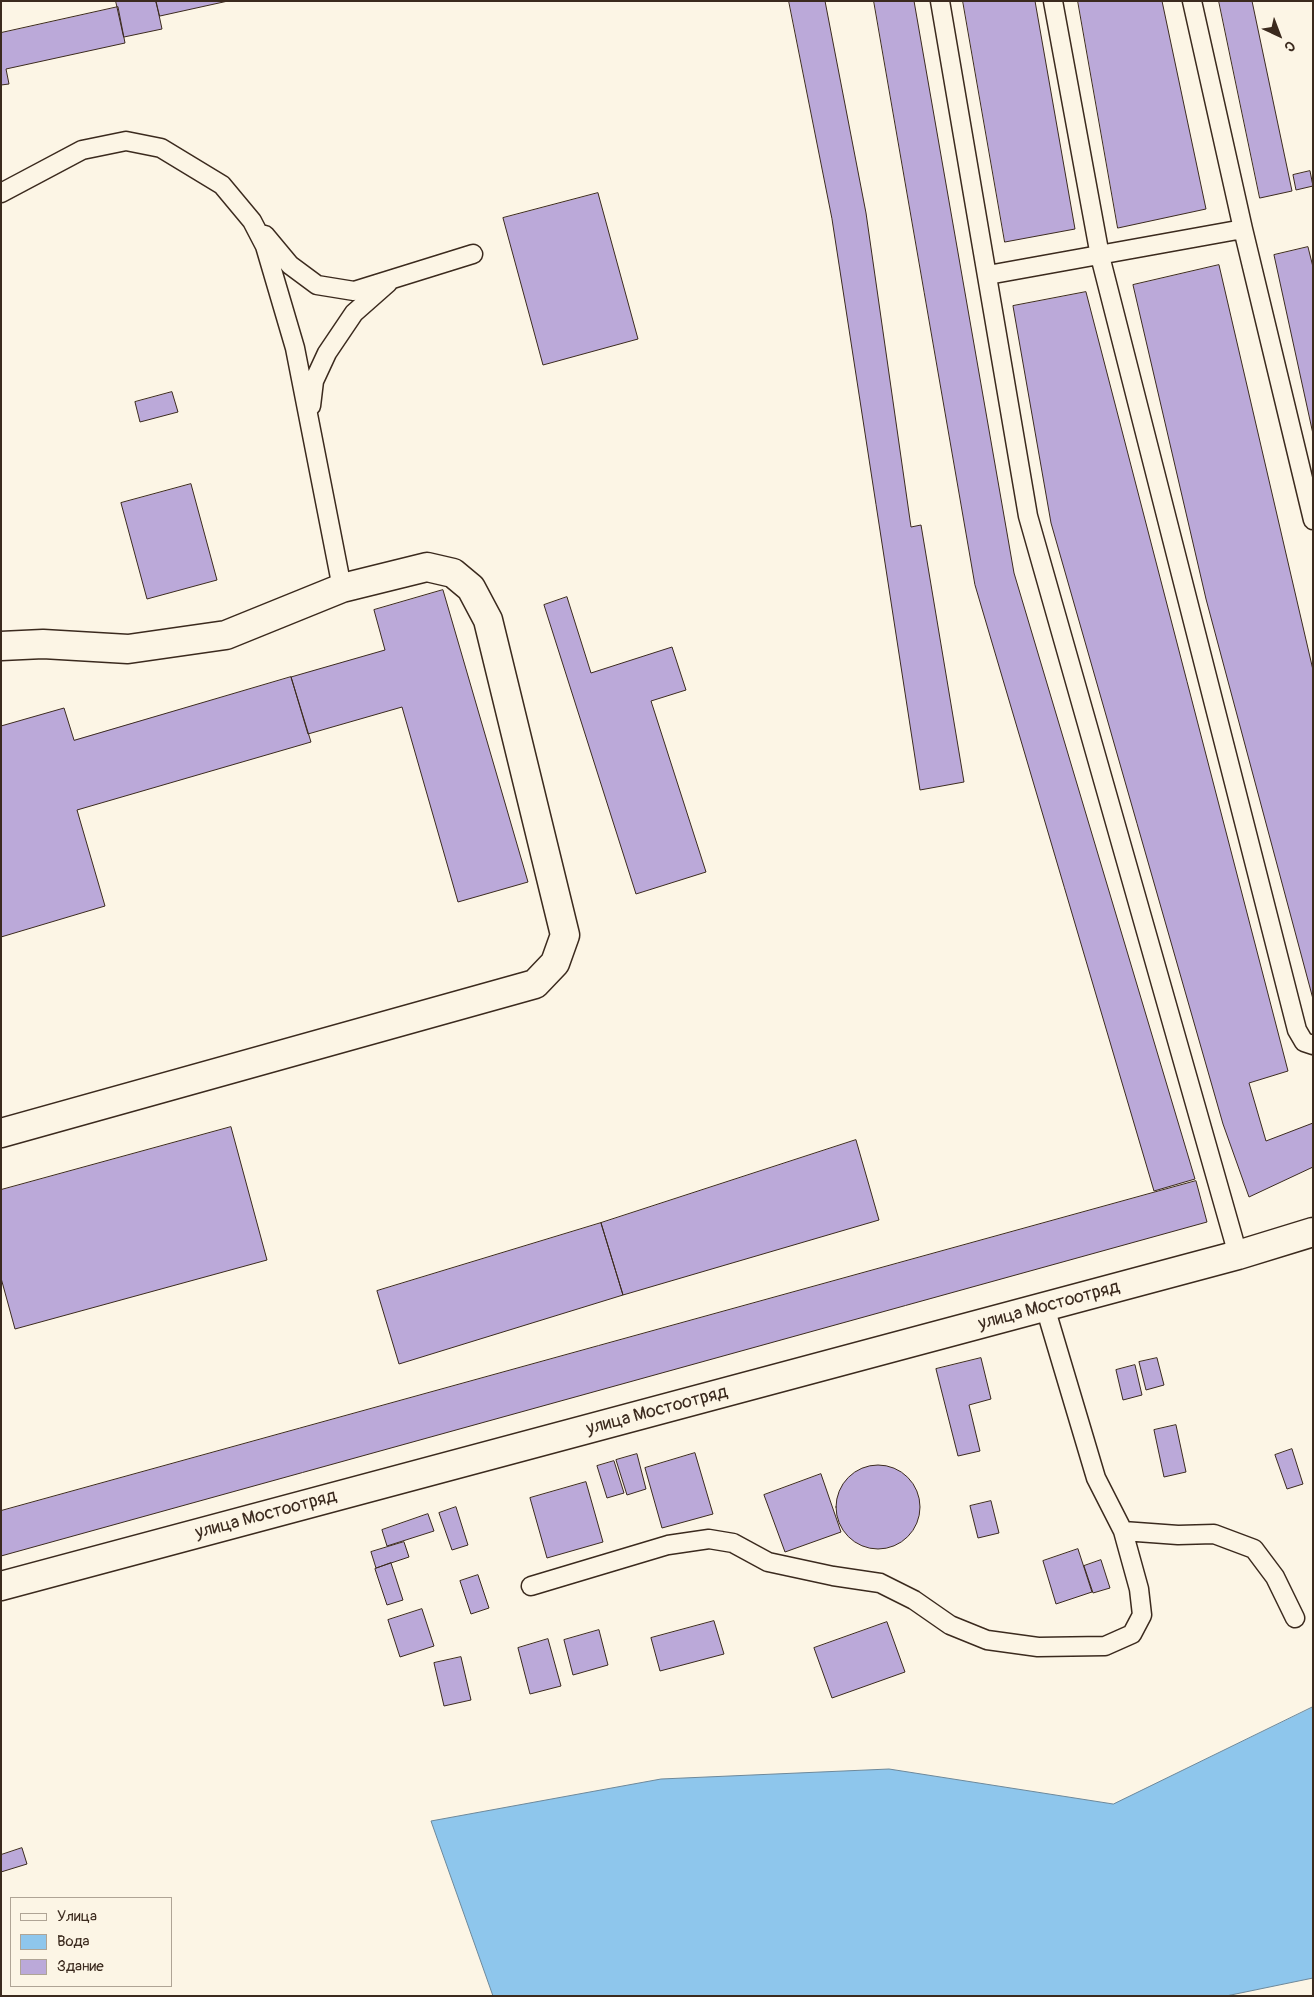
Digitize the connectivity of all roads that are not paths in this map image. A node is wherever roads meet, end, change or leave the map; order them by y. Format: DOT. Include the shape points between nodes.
graph roads {
  1 [pos="940,1"];
  2 [pos="1053,1"];
  3 [pos="1192,1"];
  4 [pos="1,193"];
  5 [pos="252,221"];
  6 [pos="1243,229"];
  7 [pos="473,254"];
  8 [pos="1100,256"];
  9 [pos="988,275"];
  10 [pos="394,278"];
  11 [pos="309,421"];
  12 [pos="1313,520"];
  13 [pos="342,588"];
  14 [pos="1,646"];
  15 [pos="1313,1046"];
  16 [pos="1,1133"];
  17 [pos="1313,1232"];
  18 [pos="1238,1255"];
  19 [pos="1045,1307"];
  20 [pos="1122,1531"];
  21 [pos="1,1586"];
  22 [pos="531,1586"];
  23 [pos="1295,1618"];
  1 -- 9 [label="lane"];
  2 -- 8 [label="lane"];
  3 -- 6 [label="lane"];
  4 -- 5 [label="lane" via="82,150 126,141 161,148 222,185"];
  5 -- 10 [label="lane" via="290,265 317,285 354,291"];
  5 -- 11 [label="lane" via="265,246 295,348"];
  6 -- 8 [label="lane"];
  6 -- 12 [label="lane"];
  7 -- 10 [label="lane"];
  8 -- 9 [label="lane"];
  8 -- 15 [label="lane" via="1297,1030 1304,1042"];
  9 -- 18 [label="lane" via="1028,516"];
  10 -- 11 [label="lane" via="354,313 327,353 314,381"];
  11 -- 13 [label="lane"];
  13 -- 14 [label="street" via="226,635 128,649 43,644"];
  13 -- 16 [label="street" via="427,567 453,573 471,588 488,620 565,935 555,963 534,984"];
  17 -- 18 [label="street, улица Мостоотряд"];
  18 -- 19 [label="street, улица Мостоотряд"];
  19 -- 20 [label="lane" via="1096,1478"];
  19 -- 21 [label="street, улица Мостоотряд"];
  20 -- 22 [label="lane" via="1139,1589 1142,1615 1132,1634 1105,1646 1038,1647 987,1640 950,1625 914,1600 880,1583 768,1562 733,1543 709,1540 668,1544"];
  20 -- 23 [label="lane" via="1178,1536 1214,1534 1254,1549 1275,1577"];
}
